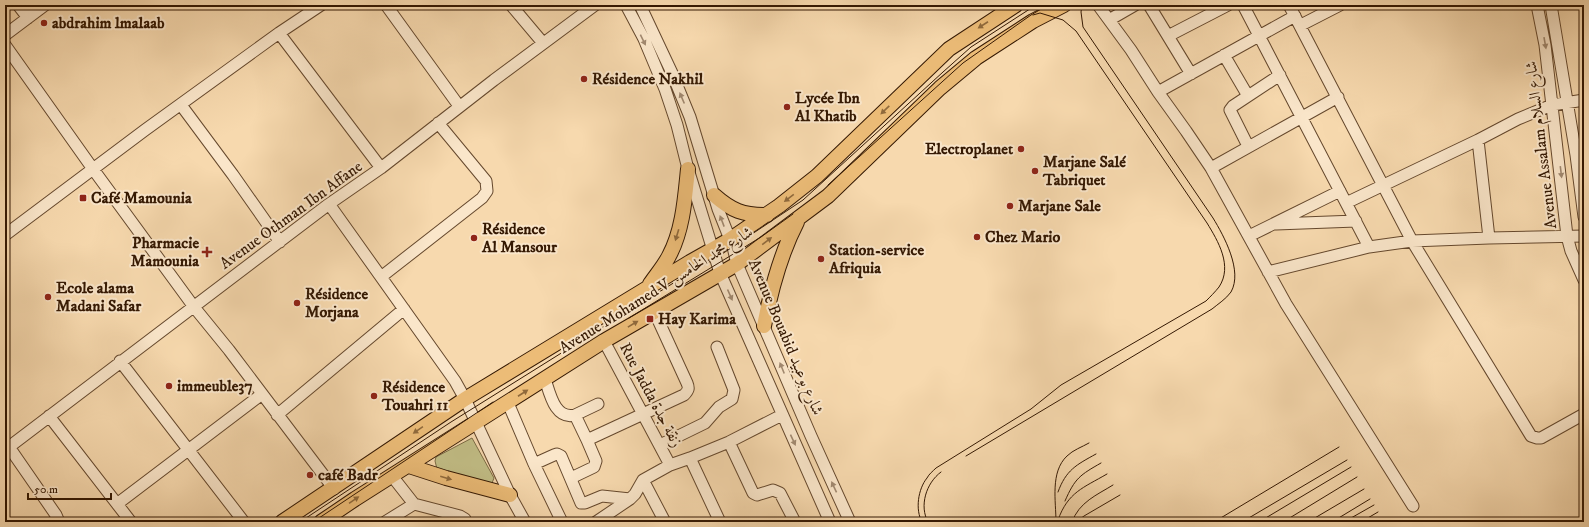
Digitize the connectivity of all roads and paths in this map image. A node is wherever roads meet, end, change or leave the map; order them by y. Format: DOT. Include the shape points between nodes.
graph roads {
  1 [pos="18,5"];
  2 [pos="45,5"];
  3 [pos="321,5"];
  4 [pos="386,5"];
  5 [pos="511,5"];
  6 [pos="595,5"];
  7 [pos="626,5"];
  8 [pos="640,5"];
  9 [pos="1016,5"];
  10 [pos="1064,5"];
  11 [pos="1098,5"];
  12 [pos="1135,5"];
  13 [pos="1149,5"];
  14 [pos="1228,5"];
  15 [pos="1243,5"];
  16 [pos="1290,5"];
  17 [pos="1340,5"];
  18 [pos="1537,5"];
  19 [pos="1551,5"];
  20 [pos="28,18"];
  21 [pos="1109,20"];
  22 [pos="1298,21"];
  23 [pos="279,33"];
  24 [pos="5,35"];
  25 [pos="1259,35"];
  26 [pos="1168,36"];
  27 [pos="543,43"];
  28 [pos="5,45"];
  29 [pos="1224,55"];
  30 [pos="1191,74"];
  31 [pos="1280,75"];
  32 [pos="1158,92"];
  33 [pos="1248,96"];
  34 [pos="1338,97"];
  35 [pos="1584,100"];
  36 [pos="1568,102"];
  37 [pos="180,105"];
  38 [pos="1552,105"];
  39 [pos="459,106"];
  40 [pos="1302,118"];
  41 [pos="438,123"];
  42 [pos="1478,140"];
  43 [pos="1248,146"];
  44 [pos="381,168"];
  45 [pos="1210,168"];
  46 [pos="688,169"];
  47 [pos="94,170"];
  48 [pos="1384,184"];
  49 [pos="1340,191"];
  50 [pos="714,196"];
  51 [pos="1346,203"];
  52 [pos="329,204"];
  53 [pos="766,215"];
  54 [pos="1584,217"];
  55 [pos="799,218"];
  56 [pos="1356,221"];
  57 [pos="1272,225"];
  58 [pos="5,235"];
  59 [pos="1249,236"];
  60 [pos="1567,236"];
  61 [pos="1584,236"];
  62 [pos="1489,238"];
  63 [pos="729,240"];
  64 [pos="1412,241"];
  65 [pos="280,242"];
  66 [pos="1369,247"];
  67 [pos="713,248"];
  68 [pos="737,264"];
  69 [pos="1268,272"];
  70 [pos="720,273"];
  71 [pos="381,277"];
  72 [pos="1584,280"];
  73 [pos="646,290"];
  74 [pos="194,307"];
  75 [pos="404,310"];
  76 [pos="654,311"];
  77 [pos="764,326"];
  78 [pos="604,341"];
  79 [pos="718,347"];
  80 [pos="120,362"];
  81 [pos="545,379"];
  82 [pos="262,394"];
  83 [pos="465,399"];
  84 [pos="508,403"];
  85 [pos="598,404"];
  86 [pos="1584,414"];
  87 [pos="278,415"];
  88 [pos="575,415"];
  89 [pos="643,415"];
  90 [pos="49,416"];
  91 [pos="782,416"];
  92 [pos="476,422"];
  93 [pos="587,440"];
  94 [pos="729,442"];
  95 [pos="660,445"];
  96 [pos="7,449"];
  97 [pos="189,449"];
  98 [pos="690,458"];
  99 [pos="534,464"];
  100 [pos="670,465"];
  101 [pos="409,466"];
  102 [pos="392,476"];
  103 [pos="571,478"];
  104 [pos="642,480"];
  105 [pos="334,489"];
  106 [pos="510,495"];
  107 [pos="630,500"];
  108 [pos="117,504"];
  109 [pos="414,504"];
  110 [pos="1413,506"];
  111 [pos="402,516"];
  112 [pos="59,522"];
  113 [pos="131,522"];
  114 [pos="244,522"];
  115 [pos="282,522"];
  116 [pos="322,522"];
  117 [pos="385,522"];
  118 [pos="466,522"];
  119 [pos="525,522"];
  120 [pos="562,522"];
  121 [pos="597,522"];
  122 [pos="665,522"];
  123 [pos="720,522"];
  124 [pos="795,522"];
  125 [pos="830,522"];
  126 [pos="850,522"];
  1 -- 20 [label="street"];
  2 -- 20 [label="street"];
  3 -- 23 [label="street"];
  4 -- 39 [label="street"];
  5 -- 27 [label="street"];
  6 -- 27 [label="street, Avenue Othman Ibn Affane"];
  7 -- 46 [label="street, one-way" via="644,39 665,89 684,146"];
  50 -- 8 [label="street, Avenue Bouabid شارع بوعبيد, one-way" via="690,117"];
  9 -- 53 [label="main road, Avenue Mohamed V شارع محمد الخامس, one-way" via="949,49 806,186"];
  10 -- 55 [label="main road, Avenue Mohamed V شارع محمد الخامس" via="1033,20 976,58 940,88 828,196"];
  11 -- 21 [label="street"];
  12 -- 21 [label="street"];
  13 -- 26 [label="street"];
  14 -- 26 [label="street"];
  15 -- 25 [label="street"];
  16 -- 22 [label="street"];
  17 -- 22 [label="street"];
  18 -- 38 [label="street, Avenue Assalam شارع السلام, one-way"];
  19 -- 36 [label="street, Avenue Assalam شارع السلام"];
  20 -- 24 [label="street"];
  21 -- 32 [label="street"];
  22 -- 25 [label="street"];
  22 -- 34 [label="street"];
  23 -- 37 [label="street"];
  23 -- 44 [label="street"];
  25 -- 29 [label="street"];
  25 -- 31 [label="street"];
  26 -- 30 [label="street"];
  27 -- 39 [label="street, Avenue Othman Ibn Affane"];
  28 -- 47 [label="street"];
  29 -- 30 [label="street"];
  29 -- 33 [label="street"];
  30 -- 32 [label="street"];
  31 -- 33 [label="street"];
  31 -- 40 [label="street"];
  32 -- 45 [label="street"];
  33 -- 43 [label="street" via="1230,110"];
  34 -- 40 [label="street"];
  34 -- 48 [label="street"];
  35 -- 36 [label="street"];
  36 -- 38 [label="street"];
  36 -- 54 [label="street, Avenue Assalam شارع السلام"];
  37 -- 47 [label="street"];
  37 -- 65 [label="street"];
  38 -- 42 [label="street"];
  38 -- 60 [label="street, Avenue Assalam شارع السلام, one-way"];
  39 -- 41 [label="street, Avenue Othman Ibn Affane"];
  40 -- 43 [label="street"];
  40 -- 49 [label="street"];
  41 -- 44 [label="street, Avenue Othman Ibn Affane"];
  41 -- 71 [label="street" via="486,181 487,191 482,198"];
  42 -- 48 [label="street"];
  42 -- 62 [label="street"];
  43 -- 45 [label="street"];
  44 -- 52 [label="street, Avenue Othman Ibn Affane"];
  45 -- 59 [label="street"];
  46 -- 67 [label="street"];
  46 -- 73 [label="main road, one-way" via="680,226 674,245 670,256"];
  47 -- 58 [label="street"];
  47 -- 74 [label="street"];
  48 -- 51 [label="street"];
  48 -- 64 [label="street"];
  49 -- 51 [label="street"];
  49 -- 57 [label="street"];
  50 -- 53 [label="main road" via="735,210 753,215"];
  63 -- 50 [label="street, Avenue Bouabid شارع بوعبيد, one-way"];
  51 -- 56 [label="street"];
  52 -- 65 [label="street, Avenue Othman Ibn Affane"];
  52 -- 71 [label="street"];
  53 -- 63 [label="main road, Avenue Mohamed V شارع محمد الخامس"];
  68 -- 55 [label="main road, Avenue Mohamed V شارع محمد الخامس, one-way"];
  55 -- 77 [label="main road" via="775,274"];
  56 -- 57 [label="street"];
  56 -- 66 [label="street"];
  57 -- 59 [label="street"];
  59 -- 69 [label="street"];
  60 -- 61 [label="street"];
  60 -- 62 [label="street"];
  60 -- 72 [label="street, Avenue Assalam شارع السلام"];
  62 -- 64 [label="street"];
  63 -- 67 [label="main road, Avenue Mohamed V شارع محمد الخامس"];
  63 -- 68 [label="street, Avenue Bouabid شارع بوعبيد"];
  64 -- 66 [label="street"];
  64 -- 86 [label="street" via="1531,436 1541,438"];
  65 -- 74 [label="street, Avenue Othman Ibn Affane"];
  66 -- 69 [label="street"];
  67 -- 70 [label="street"];
  67 -- 73 [label="main road, Avenue Mohamed V شارع محمد الخامس"];
  68 -- 70 [label="main road, Avenue Mohamed V شارع محمد الخامس"];
  68 -- 77 [label="street, Avenue Bouabid شارع بوعبيد"];
  69 -- 110 [label="street"];
  70 -- 76 [label="main road, Avenue Mohamed V شارع محمد الخامس"];
  70 -- 91 [label="street, one-way"];
  71 -- 75 [label="street"];
  73 -- 83 [label="main road, Avenue Mohamed V شارع محمد الخامس"];
  74 -- 80 [label="street, Avenue Othman Ibn Affane"];
  74 -- 82 [label="street"];
  75 -- 83 [label="street" via="436,353"];
  75 -- 87 [label="street"];
  78 -- 76 [label="main road, Avenue Mohamed V شارع محمد الخامس, one-way"];
  76 -- 89 [label="street" via="689,388 684,395"];
  126 -- 77 [label="street, Avenue Bouabid شارع بوعبيد, one-way"];
  78 -- 81 [label="main road, Avenue Mohamed V شارع محمد الخامس"];
  78 -- 89 [label="street, Rue Jadda زنقة جدة"];
  79 -- 95 [label="street" via="734,394 730,401 719,407 705,423"];
  80 -- 90 [label="street, Avenue Othman Ibn Affane"];
  80 -- 97 [label="street"];
  84 -- 81 [label="main road, Avenue Mohamed V شارع محمد الخامس, one-way"];
  81 -- 88 [label="street" via="559,412 566,416"];
  82 -- 87 [label="street"];
  82 -- 97 [label="street"];
  83 -- 92 [label="street"];
  83 -- 105 [label="main road, Avenue Mohamed V شارع محمد الخامس, one-way"];
  84 -- 92 [label="main road, Avenue Mohamed V شارع محمد الخامس"];
  84 -- 99 [label="street"];
  85 -- 88 [label="street"];
  87 -- 105 [label="street"];
  88 -- 93 [label="street"];
  89 -- 93 [label="street"];
  89 -- 95 [label="street, Rue Jadda زنقة جدة"];
  90 -- 96 [label="street, Avenue Othman Ibn Affane"];
  90 -- 108 [label="street"];
  91 -- 94 [label="street"];
  91 -- 125 [label="street, one-way"];
  92 -- 101 [label="main road, Avenue Mohamed V شارع محمد الخامس"];
  92 -- 106 [label="street"];
  93 -- 103 [label="street" via="596,461 594,467"];
  94 -- 98 [label="street"];
  94 -- 124 [label="street" via="753,493 757,495 773,490 780,493"];
  95 -- 100 [label="street, Rue Jadda زنقة جدة"];
  96 -- 112 [label="street"];
  97 -- 108 [label="street"];
  97 -- 114 [label="street"];
  98 -- 100 [label="street"];
  98 -- 123 [label="street"];
  99 -- 103 [label="street" via="559,454"];
  99 -- 120 [label="street"];
  100 -- 104 [label="street"];
  101 -- 102 [label="main road, Avenue Mohamed V شارع محمد الخامس"];
  101 -- 106 [label="main road, one-way"];
  102 -- 109 [label="street"];
  116 -- 102 [label="main road, Avenue Mohamed V شارع محمد الخامس, one-way"];
  103 -- 107 [label="street" via="581,503 602,496"];
  104 -- 107 [label="street"];
  104 -- 122 [label="street"];
  105 -- 115 [label="main road, Avenue Mohamed V شارع محمد الخامس"];
  106 -- 119 [label="street"];
  107 -- 121 [label="street"];
  108 -- 113 [label="street"];
  109 -- 111 [label="street"];
  109 -- 118 [label="street" via="460,516"];
  111 -- 117 [label="street"];
}
